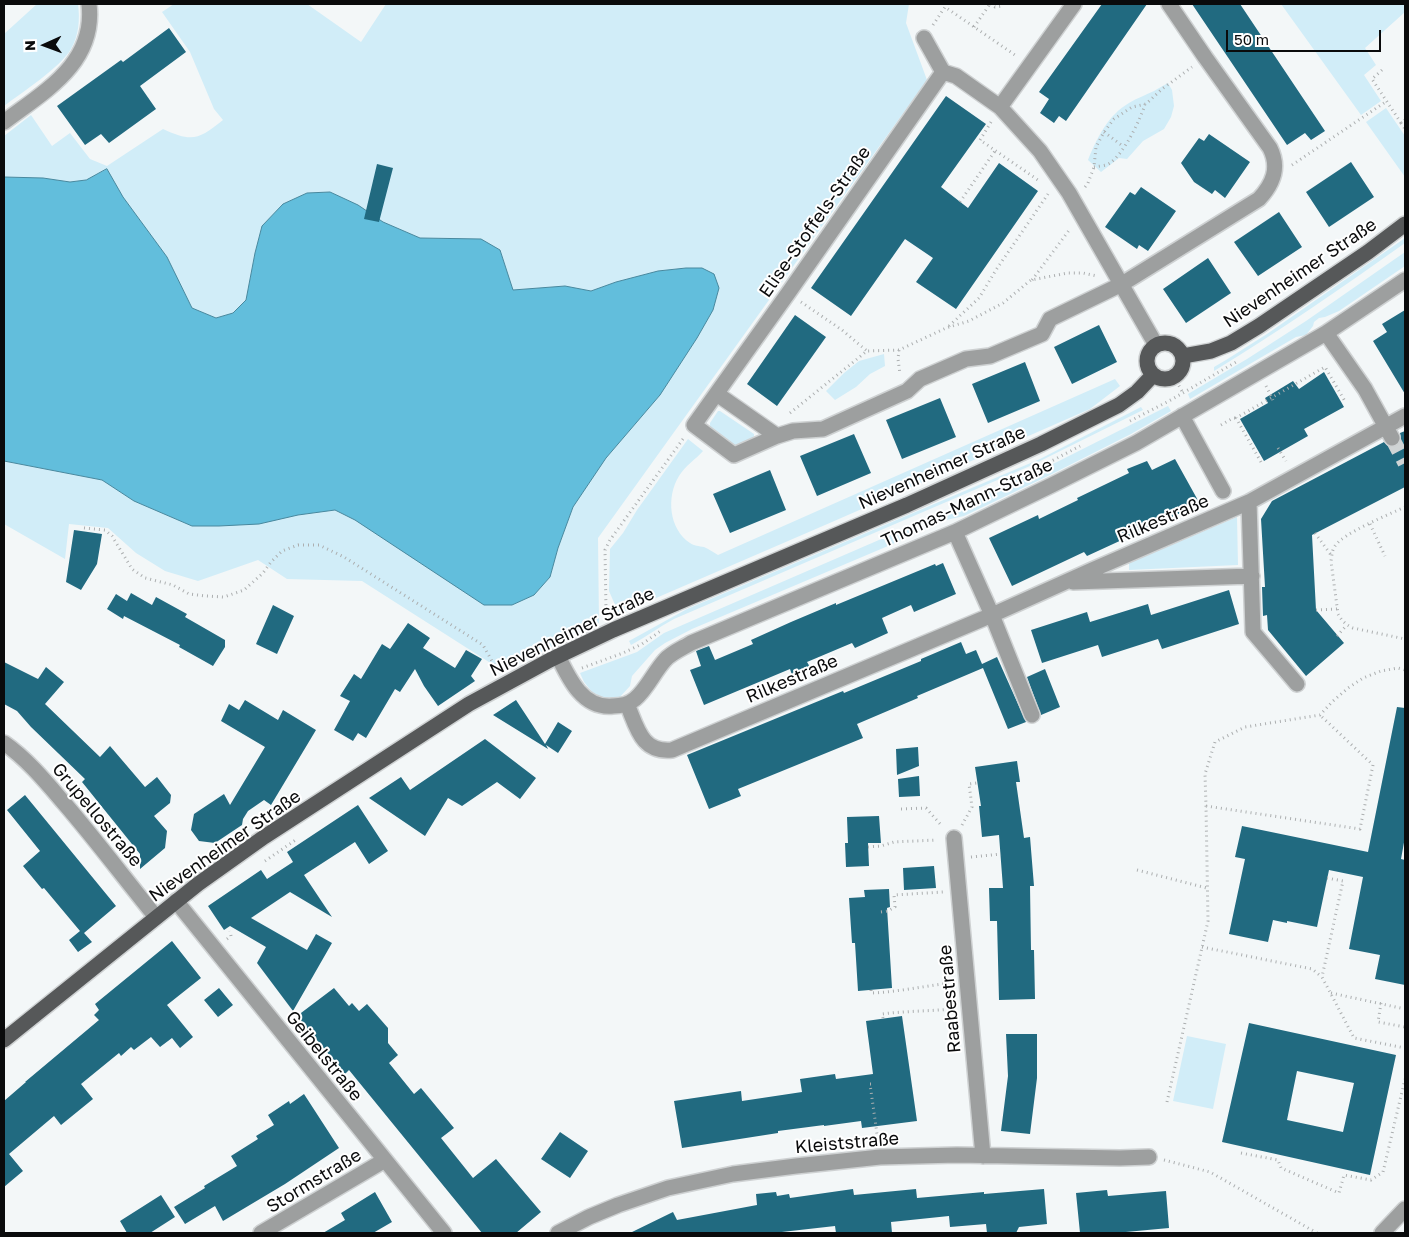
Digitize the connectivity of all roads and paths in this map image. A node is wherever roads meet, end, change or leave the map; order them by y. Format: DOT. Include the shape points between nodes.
graph roads {
  1 [pos="89,4"];
  2 [pos="990,4"];
  3 [pos="1074,4"];
  4 [pos="1169,4"];
  5 [pos="945,6"];
  6 [pos="1002,6"];
  7 [pos="974,27"];
  8 [pos="924,38"];
  9 [pos="1205,57"];
  10 [pos="1031,66"];
  11 [pos="1382,70"];
  12 [pos="943,72"];
  13 [pos="1387,101"];
  14 [pos="1146,104"];
  15 [pos="1000,107"];
  16 [pos="1405,120"];
  17 [pos="4,122"];
  18 [pos="1401,123"];
  19 [pos="1405,129"];
  20 [pos="1104,132"];
  21 [pos="1124,147"];
  22 [pos="996,151"];
  23 [pos="1094,167"];
  24 [pos="1273,180"];
  25 [pos="1042,184"];
  26 [pos="1045,188"];
  27 [pos="1049,192"];
  28 [pos="1054,198"];
  29 [pos="1073,200"];
  30 [pos="960,202"];
  31 [pos="1082,214"];
  32 [pos="1405,224"];
  33 [pos="1097,271"];
  34 [pos="1096,276"];
  35 [pos="1031,280"];
  36 [pos="1405,280"];
  37 [pos="1122,284"];
  38 [pos="789,292"];
  39 [pos="946,328"];
  40 [pos="1326,333"];
  41 [pos="1156,345"];
  42 [pos="867,351"];
  43 [pos="1183,356"];
  44 [pos="1153,375"];
  45 [pos="1174,377"];
  46 [pos="1268,391"];
  47 [pos="1183,393"];
  48 [pos="717,394"];
  49 [pos="1273,399"];
  50 [pos="1346,404"];
  51 [pos="1182,416"];
  52 [pos="1405,416"];
  53 [pos="1236,418"];
  54 [pos="694,425"];
  55 [pos="1221,425"];
  56 [pos="1389,433"];
  57 [pos="777,436"];
  58 [pos="1261,462"];
  59 [pos="1223,491"];
  60 [pos="1249,502"];
  61 [pos="1405,506"];
  62 [pos="1370,524"];
  63 [pos="84,528"];
  64 [pos="955,532"];
  65 [pos="1315,534"];
  66 [pos="1332,556"];
  67 [pos="1385,556"];
  68 [pos="1252,576"];
  69 [pos="1065,582"];
  70 [pos="1338,609"];
  71 [pos="1316,610"];
  72 [pos="992,615"];
  73 [pos="1347,626"];
  74 [pos="613,630"];
  75 [pos="1338,636"];
  76 [pos="1405,639"];
  77 [pos="558,656"];
  78 [pos="1405,670"];
  79 [pos="505,684"];
  80 [pos="1297,684"];
  81 [pos="627,704"];
  82 [pos="1320,714"];
  83 [pos="1032,715"];
  84 [pos="4,743"];
  85 [pos="978,783"];
  86 [pos="1206,806"];
  87 [pos="972,807"];
  88 [pos="926,808"];
  89 [pos="901,809"];
  90 [pos="954,838"];
  91 [pos="928,840"];
  92 [pos="868,847"];
  93 [pos="1001,854"];
  94 [pos="983,856"];
  95 [pos="1137,870"];
  96 [pos="1327,878"];
  97 [pos="1207,888"];
  98 [pos="936,893"];
  99 [pos="176,902"];
  100 [pos="881,912"];
  101 [pos="156,917"];
  102 [pos="230,931"];
  103 [pos="231,936"];
  104 [pos="1202,947"];
  105 [pos="1322,977"];
  106 [pos="950,983"];
  107 [pos="871,990"];
  108 [pos="1331,993"];
  109 [pos="1381,1004"];
  110 [pos="1405,1008"];
  111 [pos="952,1009"];
  112 [pos="883,1018"];
  113 [pos="1405,1027"];
  114 [pos="4,1040"];
  115 [pos="1405,1048"];
  116 [pos="1405,1079"];
  117 [pos="871,1084"];
  118 [pos="1167,1102"];
  119 [pos="1241,1153"];
  120 [pos="983,1156"];
  121 [pos="880,1157"];
  122 [pos="1149,1157"];
  123 [pos="385,1160"];
  124 [pos="1405,1209"];
  125 [pos="262,1233"];
  126 [pos="444,1233"];
  127 [pos="558,1233"];
  128 [pos="1317,1233"];
  129 [pos="1382,1233"];
  1 -- 17 [label="street" via="86,41 76,62 47,90"];
  2 -- 6 [label="path"];
  2 -- 7 [label="path"];
  3 -- 10 [label="street"];
  4 -- 9 [label="street"];
  5 -- 7 [label="path"];
  5 -- 8 [label="path"];
  7 -- 10 [label="path"];
  8 -- 12 [label="street"];
  9 -- 14 [label="path"];
  9 -- 24 [label="street" via="1270,148 1275,163"];
  10 -- 15 [label="street"];
  11 -- 13 [label="path" via="1372,78"];
  12 -- 15 [label="street" via="956,76"];
  12 -- 38 [label="street, Elise-Stoffels-Straße"];
  13 -- 18 [label="path"];
  13 -- 24 [label="path"];
  14 -- 20 [label="path" via="1132,107 1114,119"];
  14 -- 21 [label="path"];
  15 -- 22 [label="path" via="980,140"];
  15 -- 29 [label="street" via="1040,151"];
  16 -- 18 [label="path"];
  18 -- 19 [label="path"];
  20 -- 21 [label="path"];
  20 -- 23 [label="path" via="1096,147"];
  21 -- 23 [label="path" via="1110,164"];
  22 -- 25 [label="path"];
  22 -- 30 [label="path"];
  23 -- 29 [label="path" via="1088,183"];
  24 -- 37 [label="street" via="1259,199"];
  26 -- 27 [label="path"];
  27 -- 28 [label="path"];
  27 -- 39 [label="path" via="979,298"];
  29 -- 31 [label="street"];
  31 -- 35 [label="path"];
  31 -- 37 [label="street"];
  32 -- 43 [label="main road, Nievenheimer Straße" via="1231,343"];
  33 -- 34 [label="path"];
  34 -- 35 [label="path" via="1068,272"];
  34 -- 37 [label="path"];
  35 -- 39 [label="path" via="990,311"];
  36 -- 40 [label="street, Thomas-Mann-Straße"];
  37 -- 41 [label="street"];
  37 -- 57 [label="street" via="1050,319 1042,334 990,356 966,359 920,379 907,391 823,429 793,431"];
  38 -- 42 [label="path"];
  38 -- 48 [label="street, Elise-Stoffels-Straße"];
  39 -- 42 [label="path" via="899,350"];
  40 -- 51 [label="street, Thomas-Mann-Straße"];
  40 -- 56 [label="street" via="1365,389"];
  41 -- 43 [label="main road" via="1172,344"];
  41 -- 44 [label="main road" via="1147,359"];
  42 -- 57 [label="path" via="787,416"];
  43 -- 45 [label="main road" via="1180,372"];
  44 -- 45 [label="main road" via="1167,379"];
  44 -- 74 [label="main road, Nievenheimer Straße" via="1119,405 1040,444"];
  45 -- 47 [label="path"];
  46 -- 49 [label="path"];
  48 -- 54 [label="street, Elise-Stoffels-Straße"];
  48 -- 57 [label="street"];
  49 -- 50 [label="path" via="1325,367"];
  49 -- 53 [label="path"];
  51 -- 59 [label="street"];
  51 -- 64 [label="street, Thomas-Mann-Straße" via="1111,456"];
  52 -- 56 [label="street, Rilkestraße"];
  53 -- 55 [label="path"];
  53 -- 58 [label="path"];
  54 -- 57 [label="street" via="734,455"];
  54 -- 74 [label="path" via="605,550 606,610"];
  56 -- 60 [label="street, Rilkestraße" via="1319,464"];
  60 -- 68 [label="street"];
  60 -- 69 [label="street, Rilkestraße"];
  61 -- 62 [label="path"];
  62 -- 66 [label="path" via="1344,536 1335,546"];
  62 -- 67 [label="path"];
  63 -- 79 [label="path" via="105,530 132,569 146,578 173,585 190,594 206,596 224,597 244,590 282,551 298,545 319,545 344,556 483,645"];
  64 -- 72 [label="street"];
  64 -- 81 [label="street, Thomas-Mann-Straße" via="691,643 666,659 640,694"];
  65 -- 66 [label="path"];
  66 -- 70 [label="path"];
  68 -- 69 [label="street, Rilkestraße"];
  68 -- 80 [label="street" via="1254,632"];
  69 -- 72 [label="street, Rilkestraße"];
  70 -- 71 [label="path"];
  70 -- 73 [label="path"];
  72 -- 81 [label="street, Rilkestraße" via="672,750 655,749 644,741"];
  72 -- 83 [label="street"];
  73 -- 75 [label="path"];
  73 -- 76 [label="path"];
  74 -- 77 [label="main road, Nievenheimer Straße"];
  77 -- 79 [label="main road, Nievenheimer Straße"];
  77 -- 81 [label="street" via="566,674 590,702 609,707"];
  78 -- 82 [label="path" via="1381,671 1363,678"];
  79 -- 99 [label="main road, Nievenheimer Straße" via="264,837"];
  82 -- 86 [label="path" via="1245,727 1214,742 1205,774"];
  82 -- 86 [label="path" via="1373,766 1360,829"];
  84 -- 101 [label="street, Grupellostraße" via="74,814"];
  85 -- 87 [label="path" via="969,784"];
  86 -- 97 [label="path"];
  88 -- 89 [label="path"];
  90 -- 120 [label="street, Raabestraße"];
  91 -- 92 [label="path"];
  93 -- 94 [label="path"];
  95 -- 97 [label="path"];
  96 -- 105 [label="path" via="1343,881"];
  97 -- 104 [label="path" via="1208,921"];
  98 -- 100 [label="path" via="894,896 894,907"];
  99 -- 101 [label="main road, Nievenheimer Straße"];
  99 -- 123 [label="street, Geibelstraße"];
  101 -- 114 [label="main road, Nievenheimer Straße"];
  102 -- 103 [label="path"];
  104 -- 105 [label="path" via="1312,969"];
  104 -- 118 [label="path"];
  105 -- 108 [label="path"];
  106 -- 107 [label="path" via="894,992 871,993"];
  108 -- 109 [label="path"];
  108 -- 115 [label="path" via="1354,1038"];
  109 -- 110 [label="path"];
  109 -- 113 [label="path" via="1378,1022"];
  111 -- 112 [label="path" via="903,1011 882,1014"];
  116 -- 119 [label="path" via="1383,1172 1371,1180 1344,1175 1339,1193 1281,1168 1278,1160"];
  117 -- 121 [label="path"];
  120 -- 121 [label="street, Kleiststraße"];
  120 -- 122 [label="street, Kleiststraße"];
  121 -- 127 [label="street, Kleiststraße" via="693,1182 618,1205"];
  122 -- 128 [label="path" via="1210,1172"];
  123 -- 125 [label="street, Stormstraße"];
  123 -- 126 [label="street, Geibelstraße"];
  124 -- 129 [label="street"];
}
